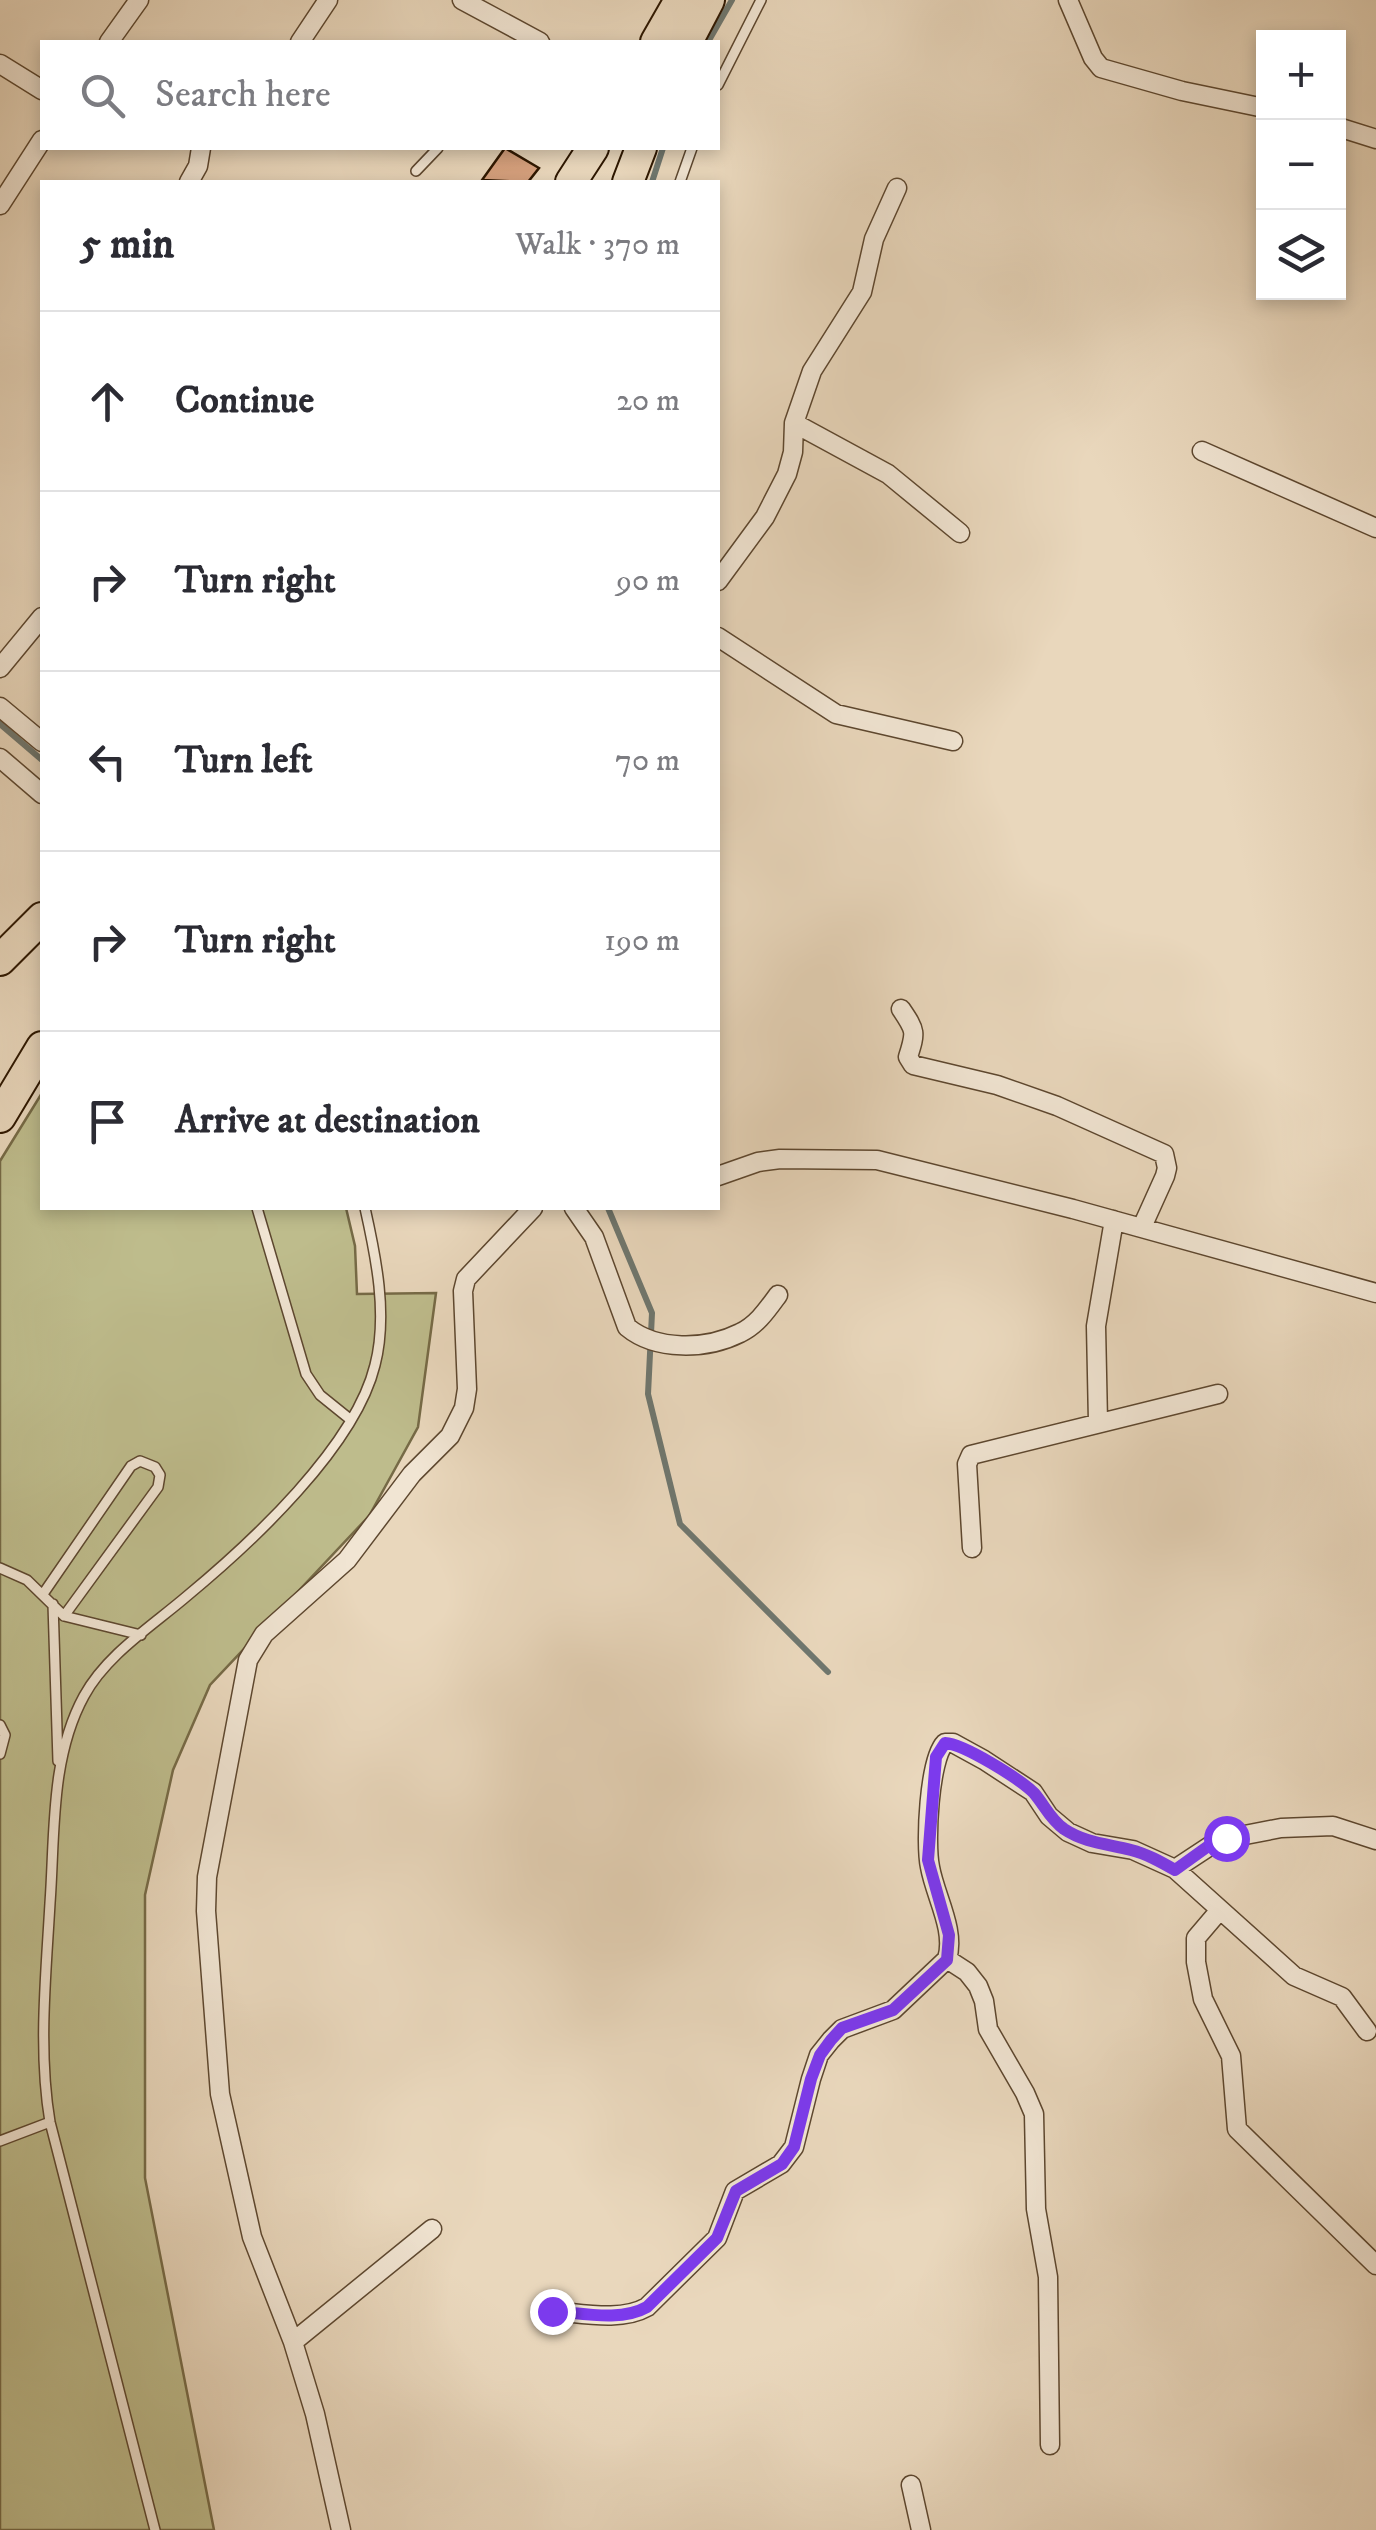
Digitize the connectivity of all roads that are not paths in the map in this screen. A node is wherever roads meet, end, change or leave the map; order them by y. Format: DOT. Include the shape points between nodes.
graph roads {
  1 [pos="138,0"];
  2 [pos="328,0"];
  3 [pos="462,0"];
  4 [pos="680,0"];
  5 [pos="709,0"];
  6 [pos="760,0"];
  7 [pos="1068,0"];
  8 [pos="519,38"];
  9 [pos="110,40"];
  10 [pos="301,40"];
  11 [pos="657,40"];
  12 [pos="688,40"];
  13 [pos="0,64"];
  14 [pos="720,81"];
  15 [pos="40,89"];
  16 [pos="1256,106"];
  17 [pos="1346,130"];
  18 [pos="1376,139"];
  19 [pos="40,143"];
  20 [pos="201,150"];
  21 [pos="436,150"];
  22 [pos="592,150"];
  23 [pos="640,150"];
  24 [pos="691,150"];
  25 [pos="416,171"];
  26 [pos="190,180"];
  27 [pos="573,180"];
  28 [pos="629,180"];
  29 [pos="681,180"];
  30 [pos="897,188"];
  31 [pos="0,205"];
  32 [pos="794,423"];
  33 [pos="1202,451"];
  34 [pos="1376,528"];
  35 [pos="960,533"];
  36 [pos="720,578"];
  37 [pos="40,619"];
  38 [pos="720,638"];
  39 [pos="0,668"];
  40 [pos="0,707"];
  41 [pos="40,740"];
  42 [pos="953,741"];
  43 [pos="0,758"];
  44 [pos="40,792"];
  45 [pos="901,1010"];
  46 [pos="40,1031"];
  47 [pos="40,1051"];
  48 [pos="0,1074"];
  49 [pos="0,1117"];
  50 [pos="720,1175"];
  51 [pos="258,1210"];
  52 [pos="365,1210"];
  53 [pos="531,1210"];
  54 [pos="575,1210"];
  55 [pos="1114,1220"];
  56 [pos="1142,1228"];
  57 [pos="1376,1292"];
  58 [pos="778,1295"];
  59 [pos="1218,1394"];
  60 [pos="351,1420"];
  61 [pos="1098,1422"];
  62 [pos="972,1548"];
  63 [pos="0,1568"];
  64 [pos="43,1594"];
  65 [pos="53,1604"];
  66 [pos="64,1616"];
  67 [pos="141,1635"];
  68 [pos="0,1726"];
  69 [pos="0,1754"];
  70 [pos="58,1779"];
  71 [pos="1376,1840"];
  72 [pos="1175,1870"];
  73 [pos="1219,1911"];
  74 [pos="947,1960"];
  75 [pos="1367,2030"];
  76 [pos="50,2122"];
  77 [pos="0,2141"];
  78 [pos="432,2229"];
  79 [pos="1376,2265"];
  80 [pos="552,2311"];
  81 [pos="293,2342"];
  82 [pos="1050,2444"];
  83 [pos="911,2486"];
  84 [pos="155,2530"];
  85 [pos="341,2530"];
  86 [pos="921,2530"];
  1 -- 9 [label="street"];
  2 -- 10 [label="street"];
  3 -- 8 [label="street"];
  4 -- 11 [label="main road"];
  5 -- 12 [label="main road"];
  6 -- 14 [label="lane"];
  7 -- 16 [label="street" via="1101,68"];
  13 -- 15 [label="street"];
  17 -- 18 [label="street"];
  19 -- 31 [label="street"];
  20 -- 26 [label="street"];
  21 -- 25 [label="lane"];
  22 -- 27 [label="main road"];
  23 -- 28 [label="main road"];
  24 -- 29 [label="lane"];
  30 -- 32 [label="street" via="874,239 862,292 812,371"];
  32 -- 35 [label="street" via="888,474"];
  32 -- 36 [label="street" via="787,474"];
  33 -- 34 [label="street"];
  37 -- 39 [label="street"];
  38 -- 42 [label="street" via="836,714"];
  40 -- 41 [label="street"];
  43 -- 44 [label="street"];
  45 -- 56 [label="street" via="914,1027 908,1057 913,1065 996,1084 1158,1148 1168,1168"];
  46 -- 48 [label="main road"];
  47 -- 49 [label="main road"];
  50 -- 55 [label="street" via="780,1159 877,1160"];
  51 -- 60 [label="lane" via="306,1374"];
  52 -- 60 [label="lane" via="380,1333 371,1379"];
  53 -- 81 [label="street" via="466,1279 467,1388 450,1436 347,1560 264,1634 248,1660 206,1911 220,2094 252,2236"];
  54 -- 58 [label="street" via="594,1237 624,1321 665,1346 742,1332"];
  55 -- 56 [label="street"];
  55 -- 61 [label="street" via="1096,1326"];
  56 -- 57 [label="street"];
  59 -- 61 [label="street"];
  60 -- 67 [label="lane" via="253,1538"];
  61 -- 62 [label="street" via="968,1458"];
  63 -- 64 [label="lane"];
  64 -- 65 [label="lane"];
  64 -- 66 [label="lane" via="131,1466 156,1467 158,1487"];
  65 -- 66 [label="lane"];
  65 -- 70 [label="lane"];
  66 -- 67 [label="lane"];
  67 -- 70 [label="lane" via="84,1694"];
  68 -- 69 [label="lane"];
  70 -- 76 [label="lane" via="44,2037"];
  71 -- 72 [label="street" via="1333,1826 1281,1828 1219,1840"];
  72 -- 73 [label="street"];
  72 -- 74 [label="street" via="1068,1832 1032,1792 945,1743 936,1757 928,1847 949,1935"];
  73 -- 75 [label="street" via="1294,1976 1342,1997"];
  73 -- 79 [label="street" via="1196,1938 1196,1962 1204,1999 1231,2056 1236,2129"];
  74 -- 80 [label="street" via="893,2010 842,2028 831,2040 815,2067 794,2147 782,2164 736,2191 717,2238 647,2307 623,2315"];
  74 -- 82 [label="street" via="978,1986 988,2029 1034,2114 1036,2209 1048,2277"];
  76 -- 77 [label="lane"];
  76 -- 84 [label="lane"];
  78 -- 81 [label="street"];
  81 -- 85 [label="street"];
  83 -- 86 [label="street"];
}
